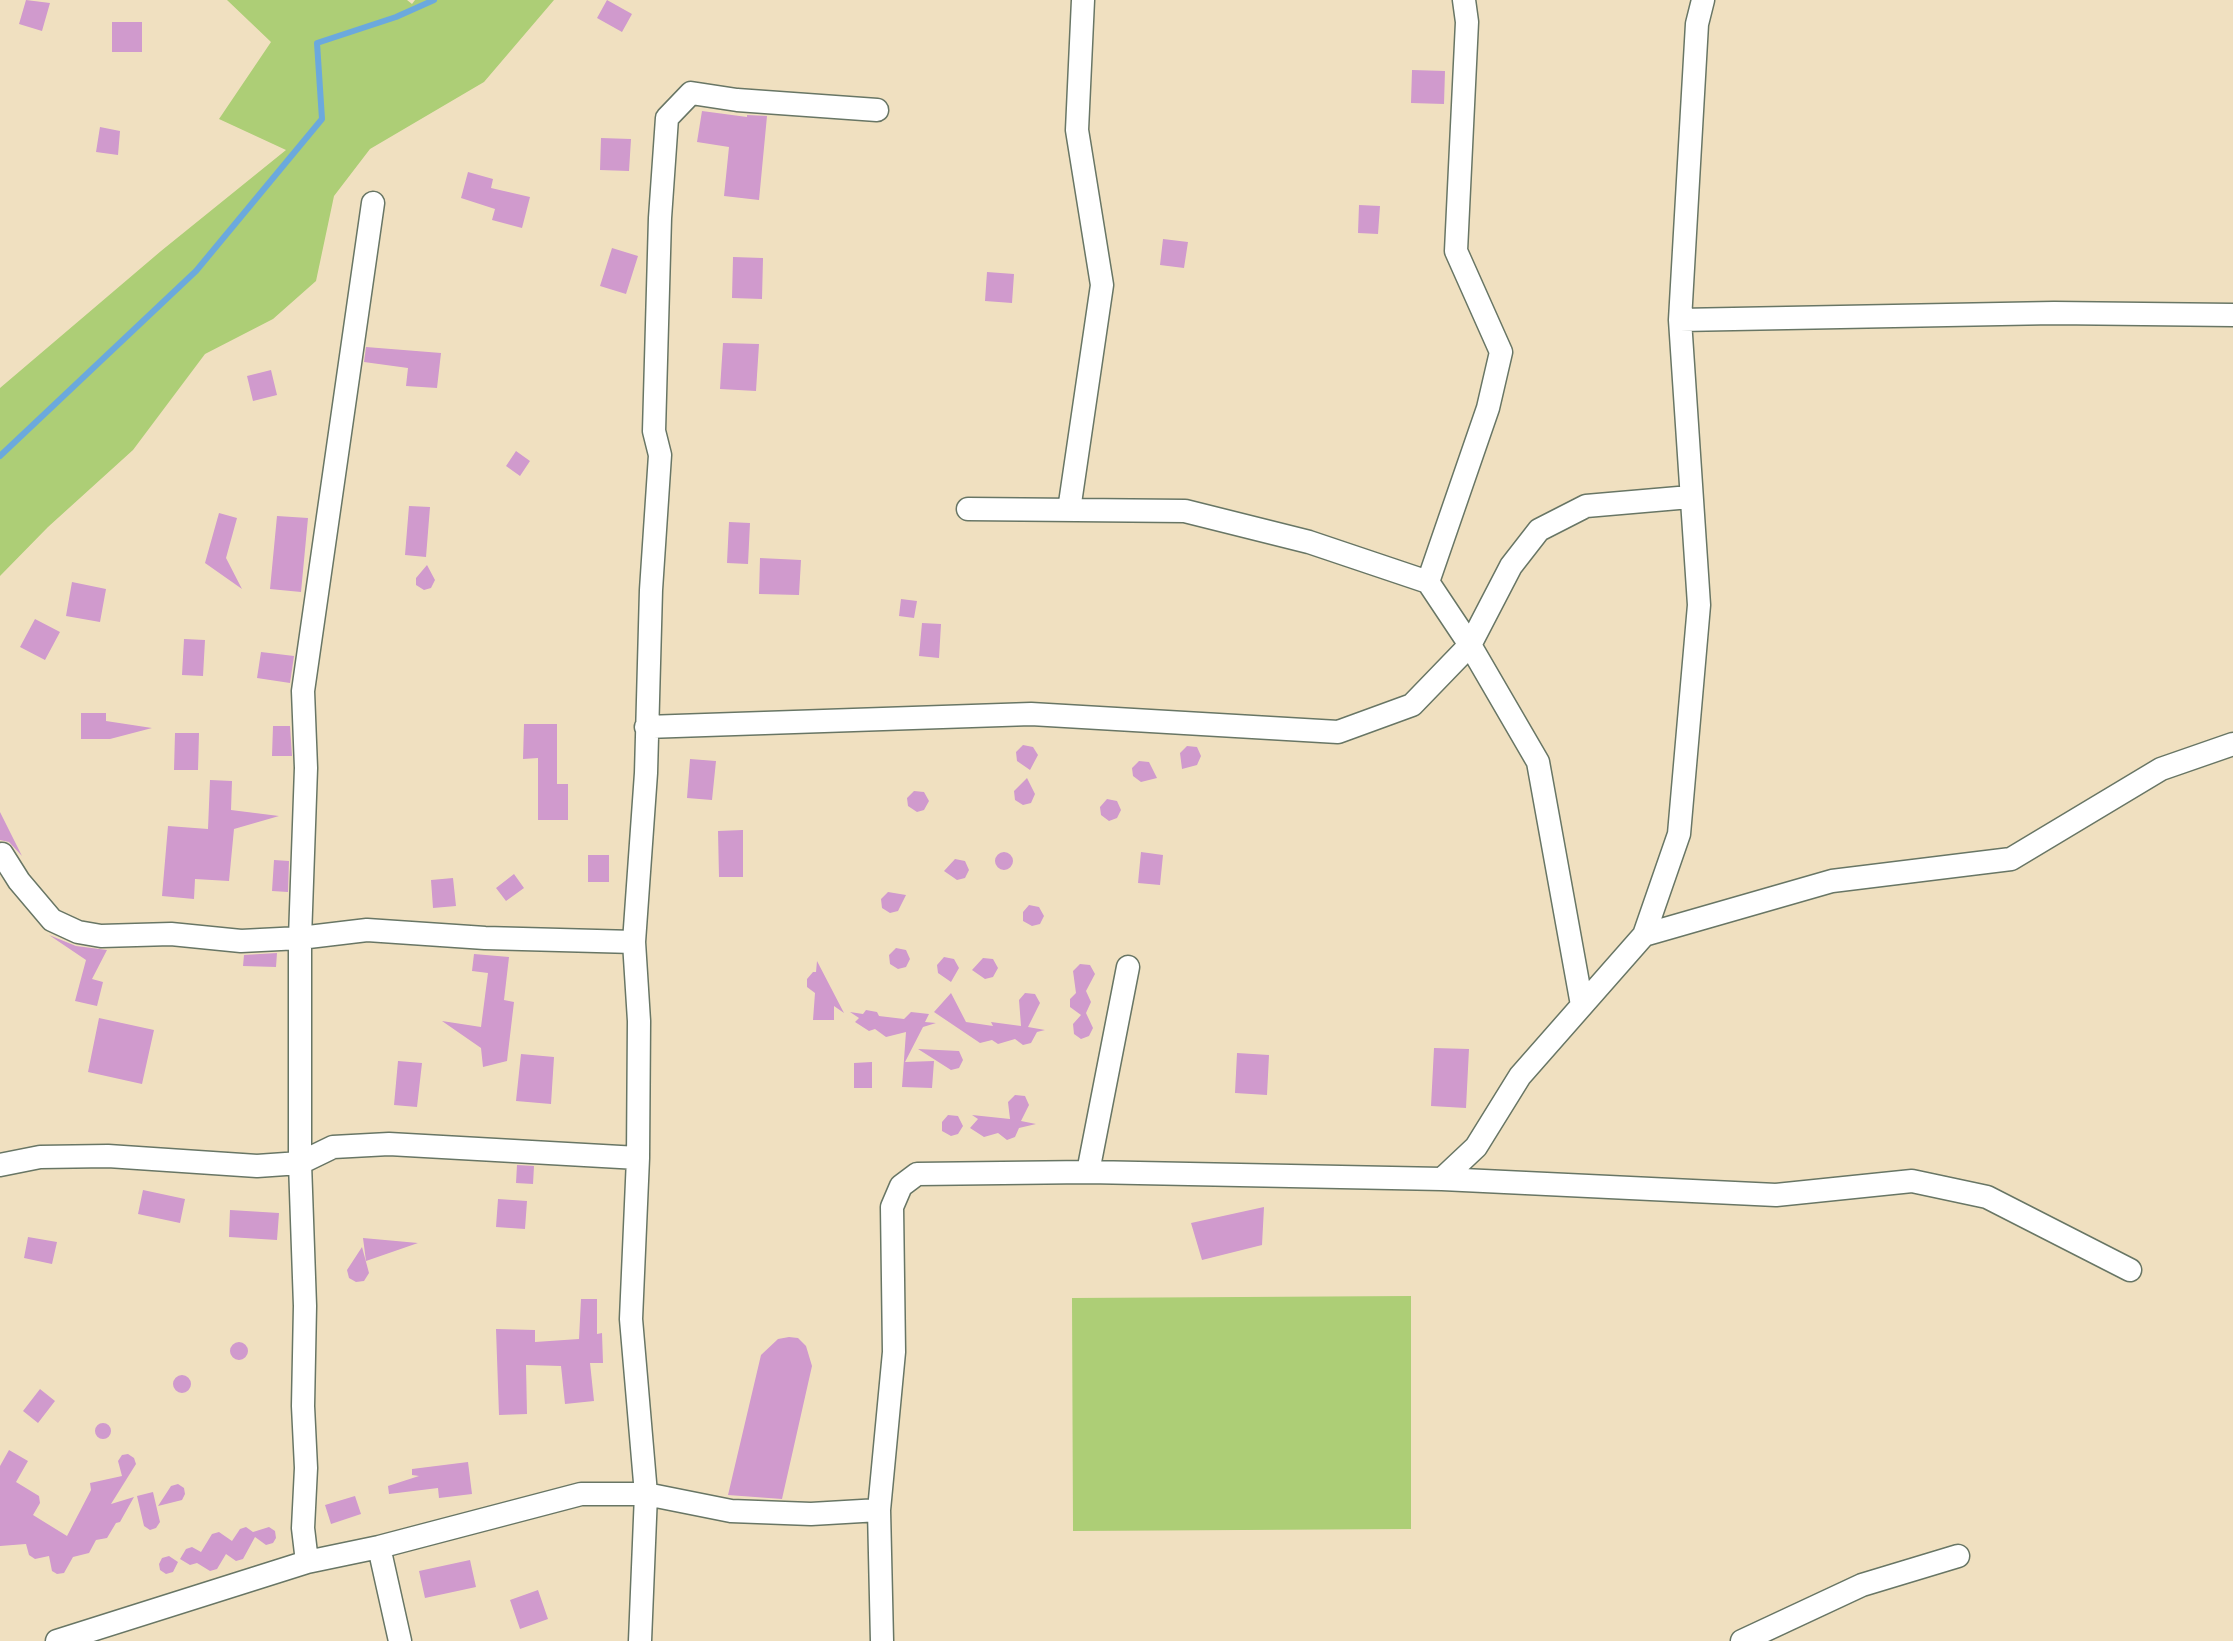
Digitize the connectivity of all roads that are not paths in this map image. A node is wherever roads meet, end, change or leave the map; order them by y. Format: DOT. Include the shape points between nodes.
graph roads {
  1 [pos="1083,0"];
  2 [pos="1464,0"];
  3 [pos="1703,0"];
  4 [pos="877,110"];
  5 [pos="373,203"];
  6 [pos="2233,315"];
  7 [pos="1680,320"];
  8 [pos="1690,497"];
  9 [pos="968,509"];
  10 [pos="1069,510"];
  11 [pos="1428,582"];
  12 [pos="1470,645"];
  13 [pos="646,727"];
  14 [pos="2228,742"];
  15 [pos="2,854"];
  16 [pos="1644,935"];
  17 [pos="300,938"];
  18 [pos="634,942"];
  19 [pos="1128,967"];
  20 [pos="1582,1005"];
  21 [pos="638,1158"];
  22 [pos="300,1163"];
  23 [pos="0,1165"];
  24 [pos="1088,1172"];
  25 [pos="1442,1179"];
  26 [pos="2130,1270"];
  27 [pos="646,1494"];
  28 [pos="879,1510"];
  29 [pos="379,1547"];
  30 [pos="1958,1556"];
  31 [pos="307,1562"];
  32 [pos="57,1641"];
  33 [pos="400,1641"];
  34 [pos="640,1641"];
  35 [pos="882,1641"];
  36 [pos="1742,1641"];
  1 -- 10 [label="street" via="1077,130 1102,285"];
  2 -- 11 [label="street" via="1456,251 1501,352 1488,408"];
  3 -- 7 [label="street" via="1697,24"];
  4 -- 13 [label="street" via="691,93 667,118 654,431 660,455"];
  5 -- 17 [label="street" via="303,691"];
  6 -- 7 [label="street"];
  7 -- 8 [label="street"];
  8 -- 12 [label="street" via="1586,506 1539,530 1511,566"];
  8 -- 16 [label="street" via="1699,605 1679,834"];
  9 -- 10 [label="street"];
  10 -- 11 [label="street" via="1185,511 1309,542"];
  11 -- 12 [label="street"];
  12 -- 13 [label="street" via="1412,705 1338,732 1031,714"];
  12 -- 20 [label="street" via="1538,762"];
  13 -- 18 [label="street"];
  14 -- 16 [label="street" via="2161,769 2011,859 1832,881"];
  15 -- 17 [label="street" via="52,920 78,932 241,941"];
  16 -- 20 [label="street"];
  17 -- 18 [label="street" via="367,930"];
  17 -- 22 [label="street"];
  18 -- 21 [label="street"];
  19 -- 24 [label="street"];
  20 -- 25 [label="street" via="1520,1076 1476,1147"];
  21 -- 22 [label="street" via="389,1144 333,1147"];
  21 -- 27 [label="street" via="631,1319"];
  22 -- 23 [label="street" via="257,1166 108,1156 40,1157"];
  22 -- 31 [label="street"];
  24 -- 25 [label="street"];
  24 -- 28 [label="street" via="917,1174 901,1186 892,1207 894,1352"];
  25 -- 26 [label="street" via="1776,1195 1912,1181 1987,1197"];
  27 -- 28 [label="street" via="731,1511"];
  27 -- 29 [label="street" via="581,1494"];
  27 -- 34 [label="street"];
  28 -- 35 [label="street"];
  29 -- 31 [label="street"];
  29 -- 33 [label="street"];
  30 -- 36 [label="street" via="1862,1585"];
  31 -- 32 [label="street"];
}
